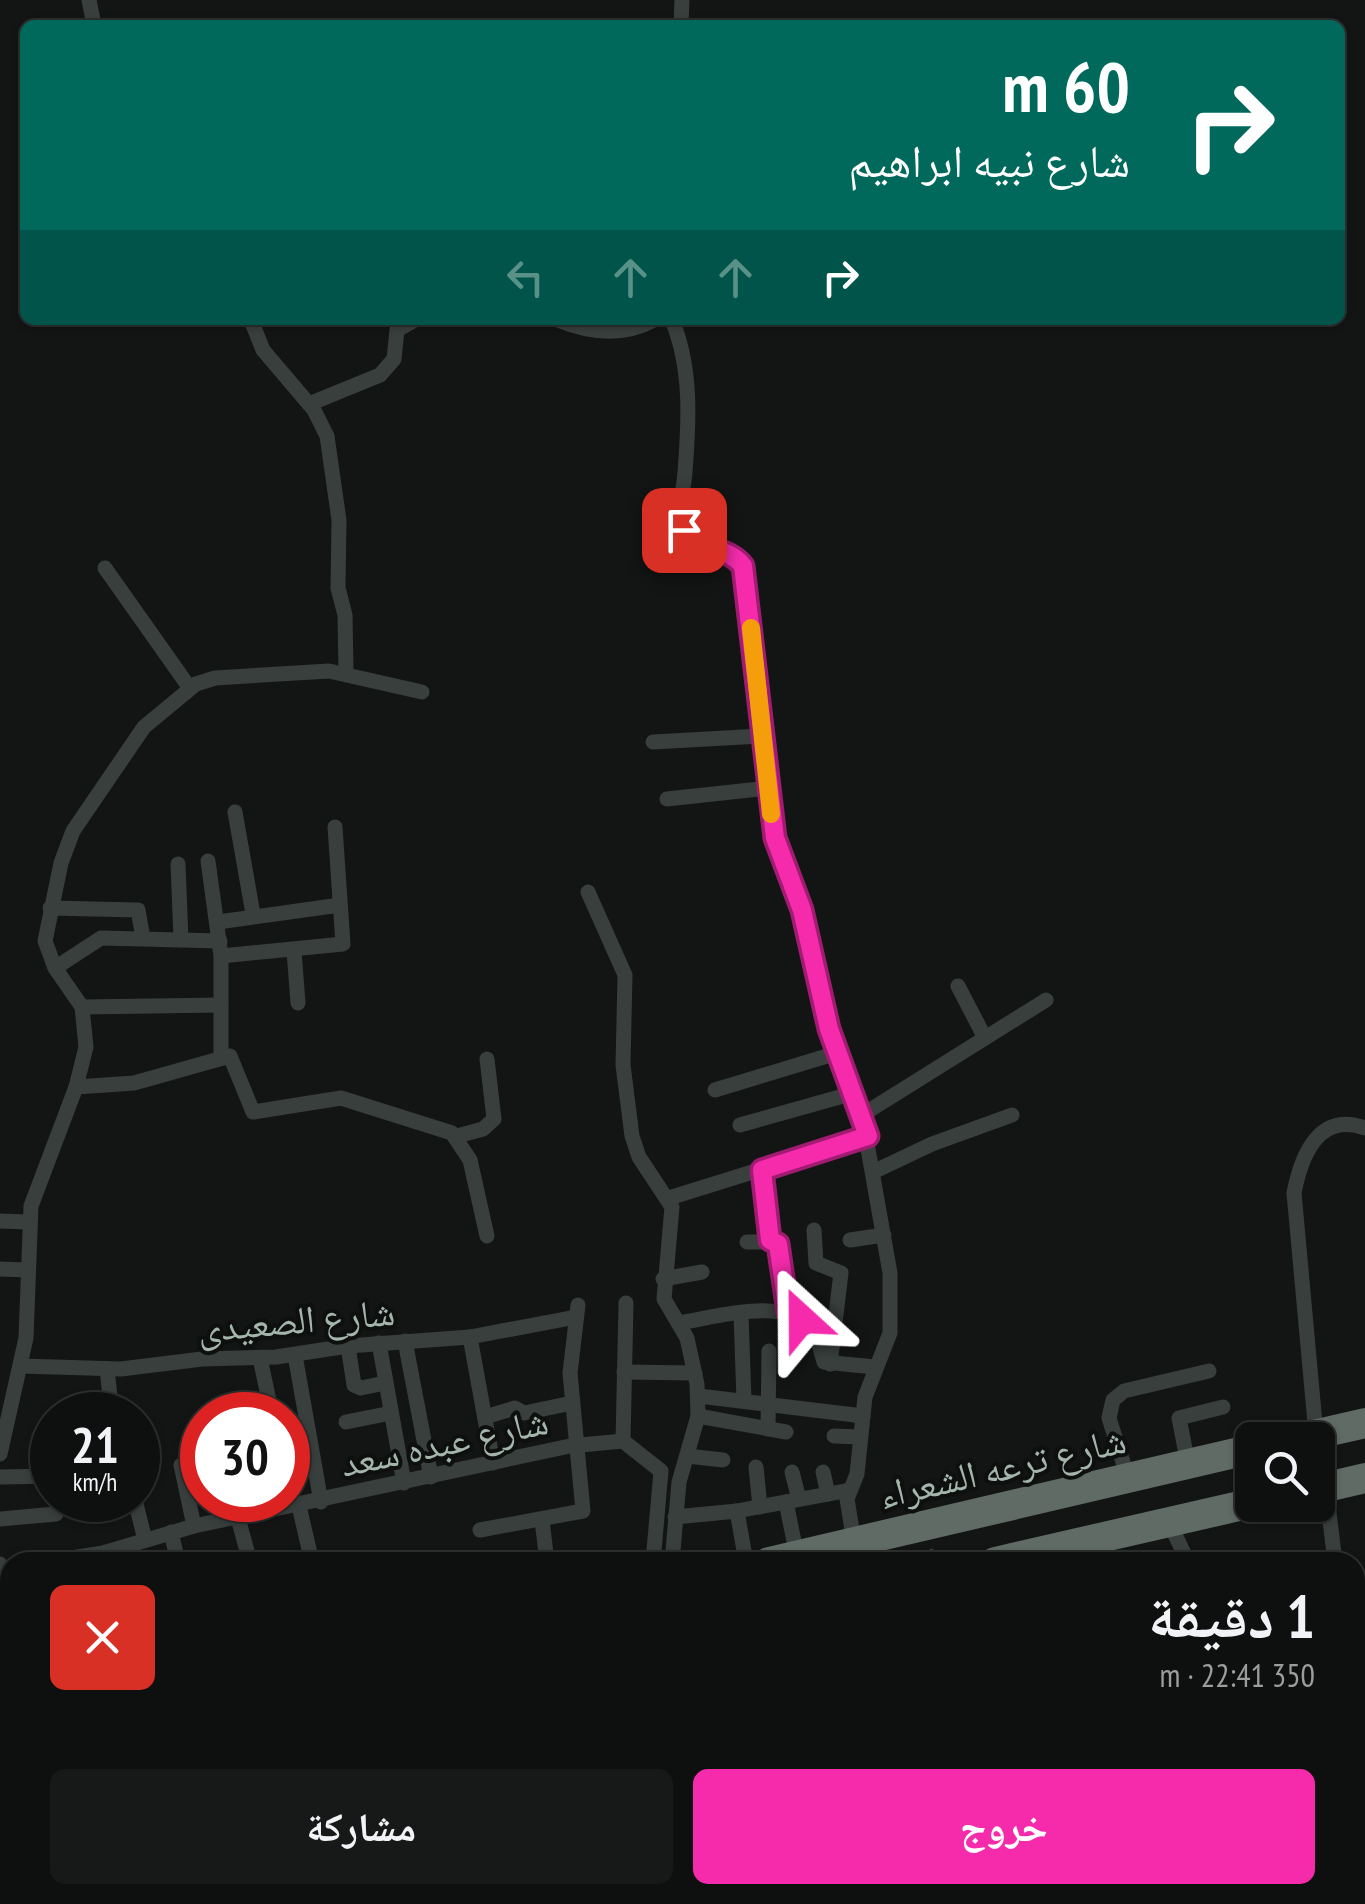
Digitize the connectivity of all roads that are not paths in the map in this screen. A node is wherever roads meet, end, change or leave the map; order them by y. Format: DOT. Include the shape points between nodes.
graph roads {
  1 [pos="253,325"];
  2 [pos="406,325"];
  3 [pos="586,325"];
  4 [pos="639,325"];
  5 [pos="674,325"];
  6 [pos="309,404"];
  7 [pos="105,568"];
  8 [pos="346,673"];
  9 [pos="190,687"];
  10 [pos="422,692"];
  11 [pos="760,736"];
  12 [pos="652,742"];
  13 [pos="768,788"];
  14 [pos="668,799"];
  15 [pos="235,812"];
  16 [pos="334,827"];
  17 [pos="208,862"];
  18 [pos="178,864"];
  19 [pos="588,892"];
  20 [pos="340,905"];
  21 [pos="50,908"];
  22 [pos="253,914"];
  23 [pos="218,922"];
  24 [pos="143,938"];
  25 [pos="182,940"];
  26 [pos="221,949"];
  27 [pos="294,951"];
  28 [pos="55,968"];
  29 [pos="958,986"];
  30 [pos="1046,1000"];
  31 [pos="298,1003"];
  32 [pos="221,1005"];
  33 [pos="82,1006"];
  34 [pos="985,1038"];
  35 [pos="837,1054"];
  36 [pos="222,1057"];
  37 [pos="486,1060"];
  38 [pos="76,1087"];
  39 [pos="715,1090"];
  40 [pos="854,1093"];
  41 [pos="862,1114"];
  42 [pos="1012,1115"];
  43 [pos="740,1125"];
  44 [pos="1365,1128"];
  45 [pos="457,1136"];
  46 [pos="868,1136"];
  47 [pos="762,1170"];
  48 [pos="873,1172"];
  49 [pos="669,1198"];
  50 [pos="0,1221"];
  51 [pos="28,1222"];
  52 [pos="814,1230"];
  53 [pos="884,1235"];
  54 [pos="487,1236"];
  55 [pos="770,1240"];
  56 [pos="850,1240"];
  57 [pos="747,1242"];
  58 [pos="0,1270"];
  59 [pos="27,1270"];
  60 [pos="702,1272"];
  61 [pos="663,1279"];
  62 [pos="626,1304"];
  63 [pos="788,1312"];
  64 [pos="741,1314"];
  65 [pos="678,1324"];
  66 [pos="470,1338"];
  67 [pos="405,1341"];
  68 [pos="379,1343"];
  69 [pos="348,1346"];
  70 [pos="769,1352"];
  71 [pos="295,1355"];
  72 [pos="260,1358"];
  73 [pos="830,1364"];
  74 [pos="20,1366"];
  75 [pos="875,1367"];
  76 [pos="107,1369"];
  77 [pos="1209,1370"];
  78 [pos="624,1372"];
  79 [pos="695,1372"];
  80 [pos="743,1376"];
  81 [pos="776,1377"];
  82 [pos="385,1383"];
  83 [pos="110,1392"];
  84 [pos="267,1392"];
  85 [pos="698,1396"];
  86 [pos="744,1401"];
  87 [pos="572,1404"];
  88 [pos="769,1404"];
  89 [pos="1223,1407"];
  90 [pos="391,1413"];
  91 [pos="485,1416"];
  92 [pos="698,1416"];
  93 [pos="863,1416"];
  94 [pos="346,1422"];
  95 [pos="1303,1422"];
  96 [pos="1365,1423"];
  97 [pos="768,1429"];
  98 [pos="1335,1430"];
  99 [pos="786,1432"];
  100 [pos="834,1436"];
  101 [pos="860,1436"];
  102 [pos="623,1441"];
  103 [pos="578,1446"];
  104 [pos="1235,1453"];
  105 [pos="0,1454"];
  106 [pos="686,1456"];
  107 [pos="723,1460"];
  108 [pos="493,1463"];
  109 [pos="1188,1464"];
  110 [pos="756,1466"];
  111 [pos="792,1472"];
  112 [pos="822,1472"];
  113 [pos="30,1476"];
  114 [pos="431,1476"];
  115 [pos="0,1477"];
  116 [pos="1365,1478"];
  117 [pos="1121,1480"];
  118 [pos="404,1482"];
  119 [pos="1335,1485"];
  120 [pos="850,1490"];
  121 [pos="828,1494"];
  122 [pos="793,1501"];
  123 [pos="321,1502"];
  124 [pos="310,1504"];
  125 [pos="760,1507"];
  126 [pos="1235,1508"];
  127 [pos="738,1511"];
  128 [pos="30,1516"];
  129 [pos="675,1517"];
  130 [pos="0,1519"];
  131 [pos="1182,1519"];
  132 [pos="542,1520"];
  133 [pos="140,1522"];
  134 [pos="193,1522"];
  135 [pos="216,1522"];
  136 [pos="239,1522"];
  137 [pos="300,1522"];
  138 [pos="1328,1522"];
  139 [pos="194,1526"];
  140 [pos="480,1530"];
  141 [pos="1133,1530"];
  142 [pos="172,1532"];
  143 [pos="145,1540"];
  144 [pos="854,1542"];
  145 [pos="120,1552"];
  146 [pos="176,1552"];
  147 [pos="247,1552"];
  148 [pos="309,1552"];
  149 [pos="546,1552"];
  150 [pos="654,1552"];
  151 [pos="673,1552"];
  152 [pos="744,1552"];
  153 [pos="784,1552"];
  154 [pos="812,1552"];
  155 [pos="1037,1552"];
  156 [pos="1187,1552"];
  157 [pos="1333,1552"];
  1 -- 6 [label="street" via="263,350"];
  2 -- 6 [label="street" via="397,330 394,359 380,375"];
  3 -- 4 [label="street" via="622,331"];
  5 -- 11 [label="street" via="688,390 682,522 694,542 733,555 743,566"];
  6 -- 8 [label="street" via="327,436 336,497"];
  7 -- 9 [label="street"];
  8 -- 9 [label="street" via="215,678"];
  8 -- 10 [label="street"];
  9 -- 21 [label="street" via="144,727 73,830"];
  11 -- 12 [label="street"];
  11 -- 13 [label="street"];
  13 -- 14 [label="street"];
  13 -- 35 [label="street" via="775,838 802,910"];
  15 -- 22 [label="street"];
  16 -- 20 [label="street"];
  17 -- 23 [label="street"];
  18 -- 25 [label="street"];
  19 -- 49 [label="street" via="625,974 623,1065 635,1147"];
  20 -- 22 [label="street"];
  20 -- 27 [label="street" via="343,944"];
  21 -- 24 [label="street" via="138,910"];
  21 -- 28 [label="street" via="45,941"];
  22 -- 23 [label="street"];
  23 -- 26 [label="street"];
  24 -- 25 [label="street"];
  24 -- 28 [label="street" via="101,938"];
  25 -- 26 [label="street"];
  26 -- 27 [label="street"];
  26 -- 32 [label="street"];
  27 -- 31 [label="street"];
  28 -- 33 [label="street"];
  29 -- 34 [label="street"];
  30 -- 34 [label="street"];
  32 -- 33 [label="street"];
  32 -- 36 [label="street"];
  33 -- 38 [label="street" via="86,1047"];
  34 -- 41 [label="street"];
  35 -- 39 [label="street"];
  35 -- 40 [label="street"];
  36 -- 38 [label="street" via="134,1083"];
  36 -- 45 [label="street" via="234,1058 253,1112 342,1098"];
  37 -- 45 [label="street" via="494,1119"];
  38 -- 51 [label="street"];
  40 -- 41 [label="street"];
  40 -- 43 [label="street"];
  41 -- 46 [label="street"];
  42 -- 48 [label="street"];
  44 -- 95 [label="street" via="1330,1128 1312,1139 1300,1162 1294,1193"];
  45 -- 54 [label="street" via="470,1160"];
  46 -- 47 [label="street"];
  46 -- 48 [label="street"];
  47 -- 49 [label="street"];
  47 -- 55 [label="street"];
  48 -- 53 [label="street"];
  49 -- 61 [label="street" via="673,1216"];
  50 -- 51 [label="street"];
  51 -- 59 [label="street"];
  52 -- 73 [label="street" via="816,1264 841,1273"];
  53 -- 56 [label="street"];
  53 -- 75 [label="street" via="891,1321"];
  55 -- 57 [label="street"];
  55 -- 63 [label="street" via="778,1244"];
  58 -- 59 [label="street"];
  59 -- 74 [label="street"];
  60 -- 61 [label="street"];
  61 -- 65 [label="street" via="667,1310"];
  62 -- 78 [label="street"];
  63 -- 64 [label="street"];
  63 -- 73 [label="street" via="812,1327 822,1360"];
  64 -- 65 [label="street"];
  64 -- 80 [label="street"];
  65 -- 79 [label="street"];
  66 -- 67 [label="street, شارع الصعيدى"];
  66 -- 87 [label="street, شارع الصعيدى" via="577,1311"];
  66 -- 91 [label="street"];
  67 -- 68 [label="street, شارع الصعيدى"];
  67 -- 114 [label="street"];
  68 -- 69 [label="street, شارع الصعيدى"];
  68 -- 82 [label="street"];
  69 -- 71 [label="street, شارع الصعيدى"];
  69 -- 82 [label="street" via="357,1388"];
  70 -- 81 [label="street"];
  71 -- 72 [label="street, شارع الصعيدى"];
  71 -- 123 [label="street"];
  72 -- 76 [label="street, شارع الصعيدى"];
  72 -- 84 [label="street"];
  73 -- 75 [label="street"];
  74 -- 76 [label="street, شارع الصعيدى"];
  74 -- 105 [label="street"];
  75 -- 93 [label="street"];
  76 -- 83 [label="street"];
  77 -- 117 [label="street" via="1124,1391 1113,1400 1109,1418"];
  78 -- 79 [label="street"];
  78 -- 102 [label="street"];
  79 -- 85 [label="street"];
  80 -- 81 [label="street"];
  80 -- 86 [label="street"];
  81 -- 88 [label="street"];
  82 -- 90 [label="street"];
  85 -- 86 [label="street"];
  85 -- 92 [label="street"];
  86 -- 88 [label="street"];
  87 -- 91 [label="street"];
  87 -- 103 [label="street"];
  88 -- 93 [label="street"];
  88 -- 97 [label="street"];
  89 -- 109 [label="street" via="1179,1418"];
  90 -- 94 [label="street"];
  90 -- 118 [label="street"];
  91 -- 108 [label="street"];
  92 -- 97 [label="street"];
  92 -- 106 [label="street"];
  93 -- 101 [label="street"];
  96 -- 98 [label="highway"];
  97 -- 99 [label="street"];
  100 -- 101 [label="street"];
  101 -- 120 [label="street"];
  102 -- 103 [label="street, شارع عبده سعد"];
  102 -- 150 [label="street" via="661,1471"];
  103 -- 108 [label="street, شارع عبده سعد"];
  103 -- 132 [label="street" via="583,1511"];
  104 -- 109 [label="highway, شارع ترعه الشعراء"];
  106 -- 107 [label="street"];
  106 -- 129 [label="street"];
  108 -- 114 [label="street, شارع عبده سعد"];
  109 -- 117 [label="highway, شارع ترعه الشعراء"];
  109 -- 131 [label="highway"];
  110 -- 125 [label="street"];
  111 -- 122 [label="street"];
  112 -- 121 [label="street"];
  113 -- 115 [label="street"];
  114 -- 118 [label="street, شارع عبده سعد"];
  116 -- 119 [label="highway"];
  117 -- 141 [label="highway" via="1136,1501"];
  117 -- 144 [label="highway, شارع ترعه الشعراء"];
  118 -- 123 [label="street, شارع عبده سعد"];
  120 -- 121 [label="street"];
  120 -- 144 [label="street"];
  121 -- 122 [label="street"];
  122 -- 125 [label="street"];
  122 -- 153 [label="street"];
  123 -- 124 [label="street, شارع عبده سعد"];
  125 -- 127 [label="street"];
  126 -- 131 [label="highway"];
  127 -- 129 [label="street"];
  127 -- 152 [label="street"];
  128 -- 130 [label="street"];
  129 -- 151 [label="street"];
  131 -- 141 [label="highway"];
  131 -- 156 [label="street"];
  132 -- 140 [label="street"];
  132 -- 149 [label="street"];
  133 -- 143 [label="street"];
  134 -- 139 [label="street"];
  135 -- 139 [label="street, شارع عبده سعد"];
  136 -- 147 [label="street"];
  137 -- 148 [label="street"];
  138 -- 157 [label="street"];
  139 -- 142 [label="street, شارع عبده سعد"];
  141 -- 155 [label="highway"];
  142 -- 143 [label="street, شارع عبده سعد"];
  142 -- 146 [label="street"];
  143 -- 145 [label="street, شارع عبده سعد"];
  144 -- 154 [label="highway, شارع ترعه الشعراء"];
}
